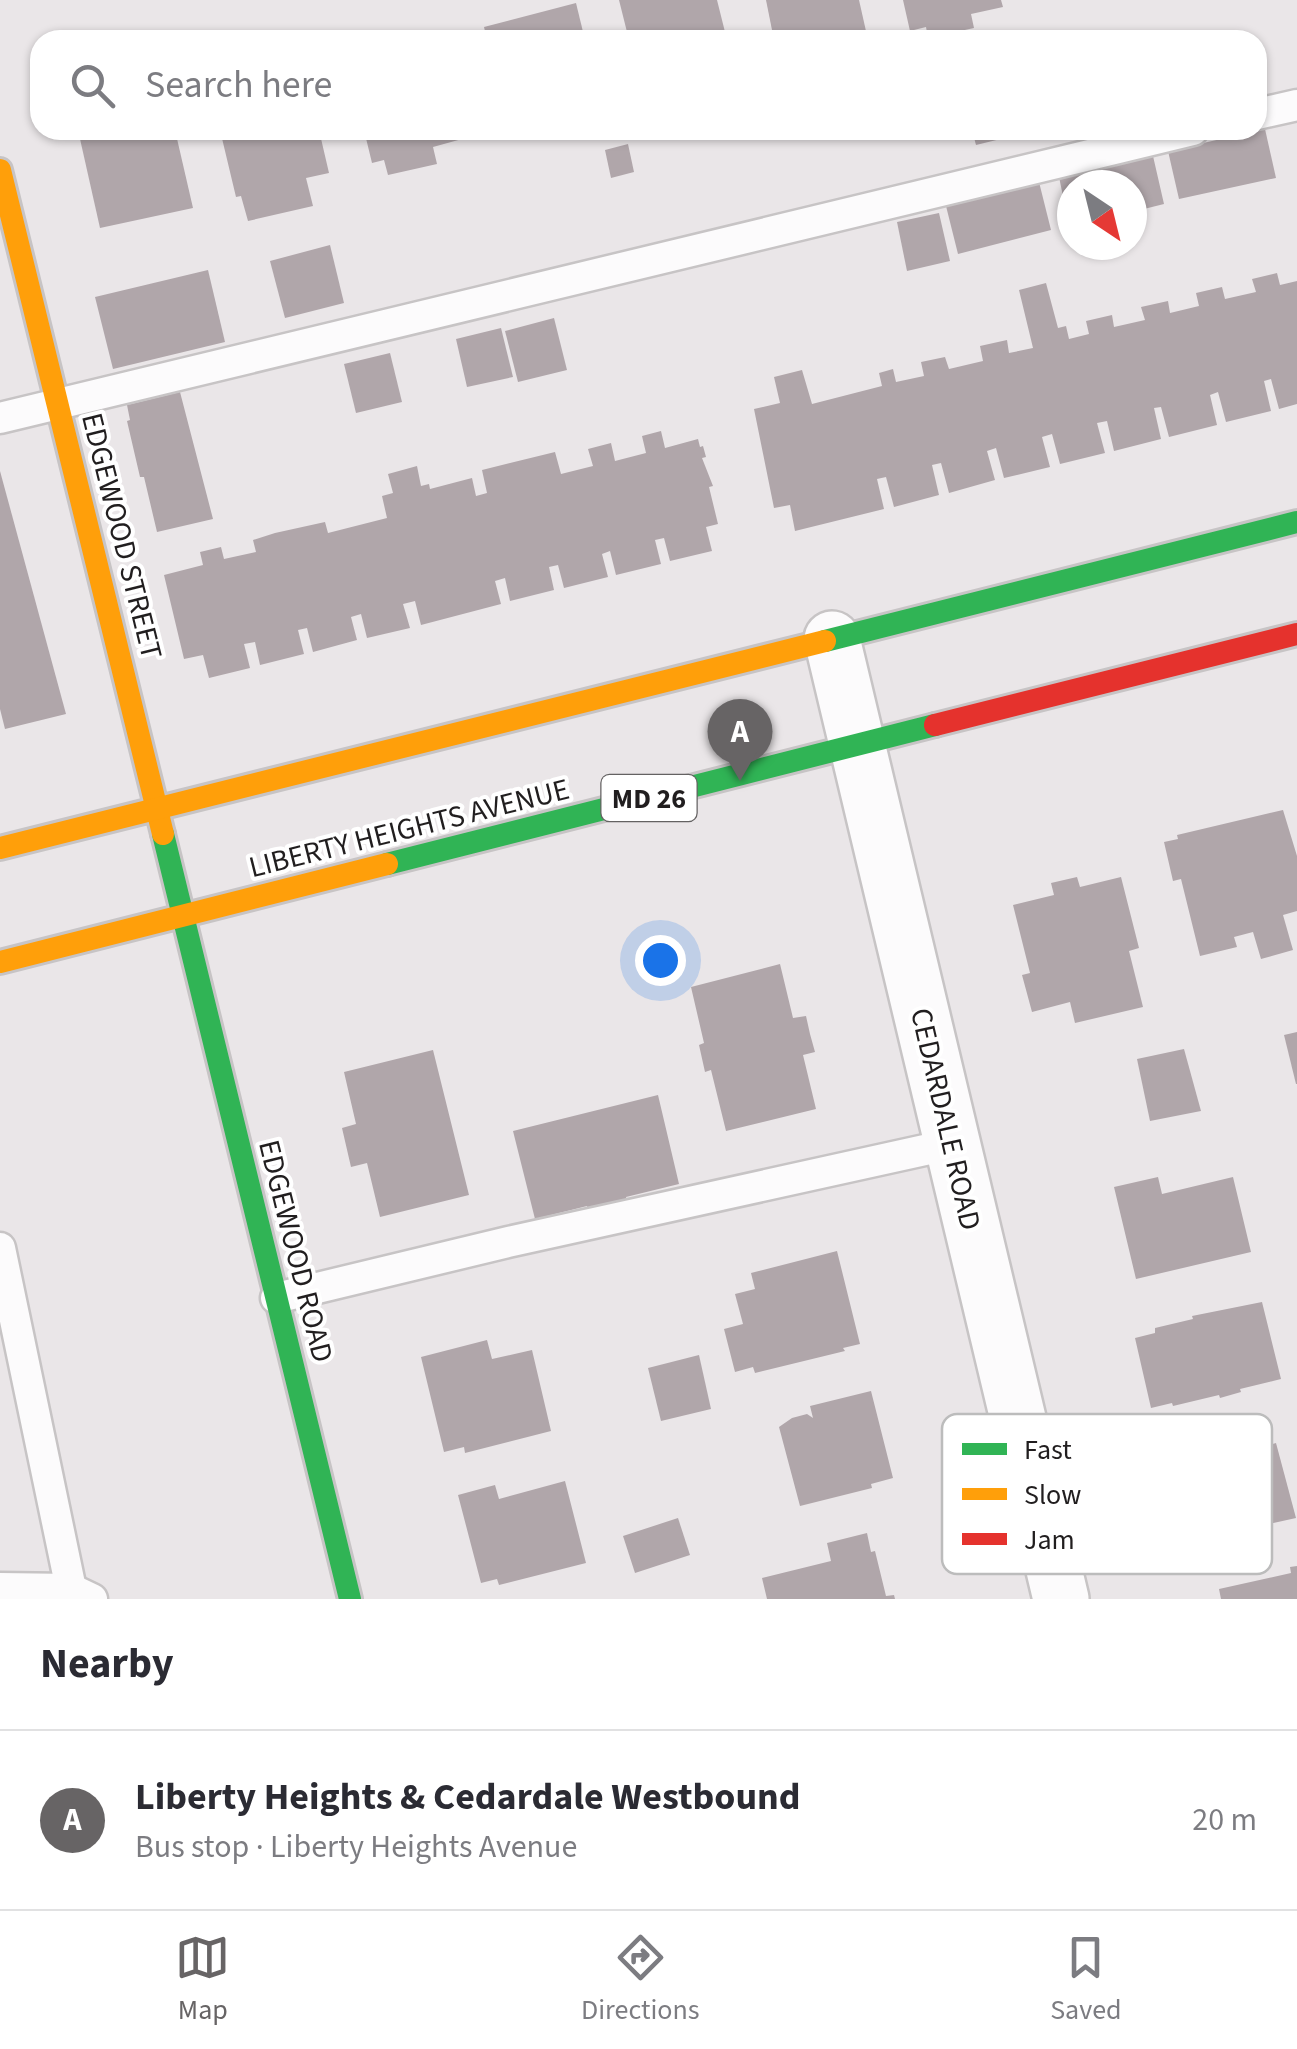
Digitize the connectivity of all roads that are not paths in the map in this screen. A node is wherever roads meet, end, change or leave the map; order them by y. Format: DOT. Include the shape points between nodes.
graph roads {
  1 [pos="1297,105"];
  2 [pos="1267,112"];
  3 [pos="1152,140"];
  4 [pos="0,170"];
  5 [pos="58,404"];
  6 [pos="0,418"];
  7 [pos="1297,522"];
  8 [pos="1297,634"];
  9 [pos="832,638"];
  10 [pos="856,746"];
  11 [pos="158,808"];
  12 [pos="0,848"];
  13 [pos="185,916"];
  14 [pos="0,962"];
  15 [pos="952,1144"];
  16 [pos="0,1248"];
  17 [pos="276,1298"];
  18 [pos="1017,1414"];
  19 [pos="1055,1574"];
  20 [pos="0,1588"];
  21 [pos="82,1594"];
  22 [pos="350,1599"];
  23 [pos="1061,1599"];
  1 -- 2 [label="lane"];
  3 -- 5 [label="lane"];
  4 -- 5 [label="main road, EDGEWOOD STREET"];
  5 -- 6 [label="lane"];
  5 -- 11 [label="main road, EDGEWOOD STREET"];
  7 -- 9 [label="main road"];
  8 -- 10 [label="main road, LIBERTY HEIGHTS AVENUE / MD 26"];
  9 -- 10 [label="street, CEDARDALE ROAD"];
  9 -- 11 [label="main road"];
  10 -- 13 [label="main road, LIBERTY HEIGHTS AVENUE / MD 26"];
  10 -- 15 [label="street, CEDARDALE ROAD"];
  11 -- 12 [label="main road"];
  11 -- 13 [label="main road, EDGEWOOD STREET"];
  13 -- 14 [label="main road, LIBERTY HEIGHTS AVENUE / MD 26"];
  13 -- 17 [label="main road, EDGEWOOD ROAD"];
  15 -- 17 [label="lane"];
  15 -- 18 [label="street, CEDARDALE ROAD"];
  16 -- 21 [label="lane"];
  17 -- 22 [label="main road, EDGEWOOD ROAD"];
  19 -- 23 [label="street, CEDARDALE ROAD"];
  20 -- 21 [label="lane"];
}
